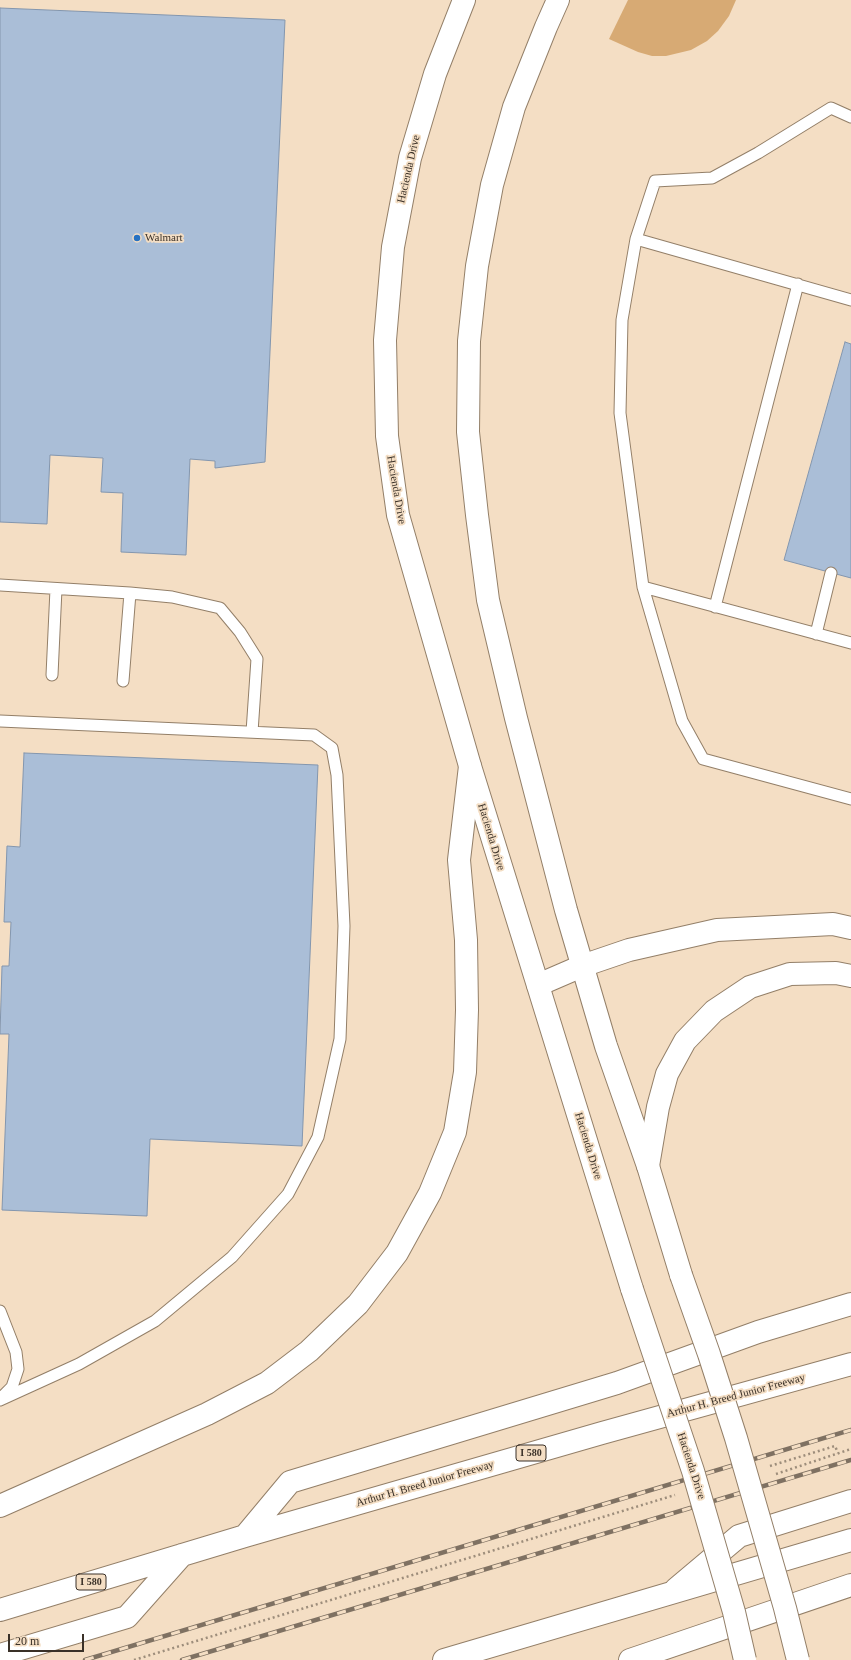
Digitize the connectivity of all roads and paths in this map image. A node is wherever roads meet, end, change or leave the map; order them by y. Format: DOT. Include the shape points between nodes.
graph roads {
  1 [pos="464,0"];
  2 [pos="558,0"];
  3 [pos="851,117"];
  4 [pos="636,239"];
  5 [pos="798,284"];
  6 [pos="851,300"];
  7 [pos="831,573"];
  8 [pos="0,586"];
  9 [pos="643,587"];
  10 [pos="56,589"];
  11 [pos="130,593"];
  12 [pos="715,607"];
  13 [pos="816,634"];
  14 [pos="851,643"];
  15 [pos="52,674"];
  16 [pos="123,681"];
  17 [pos="0,721"];
  18 [pos="252,732"];
  19 [pos="470,766"];
  20 [pos="851,799"];
  21 [pos="851,928"];
  22 [pos="582,966"];
  23 [pos="851,976"];
  24 [pos="538,985"];
  25 [pos="648,1166"];
  26 [pos="851,1304"];
  27 [pos="0,1311"];
  28 [pos="851,1364"];
  29 [pos="0,1399"];
  30 [pos="851,1449"];
  31 [pos="838,1453"];
  32 [pos="766,1467"];
  33 [pos="776,1474"];
  34 [pos="682,1493"];
  35 [pos="851,1501"];
  36 [pos="0,1506"];
  37 [pos="245,1536"];
  38 [pos="851,1540"];
  39 [pos="182,1555"];
  40 [pos="851,1585"];
  41 [pos="669,1595"];
  42 [pos="0,1610"];
  43 [pos="0,1655"];
  44 [pos="134,1660"];
  45 [pos="444,1660"];
  46 [pos="630,1660"];
  47 [pos="745,1660"];
  48 [pos="798,1660"];
  1 -- 19 [label="main road, Hacienda Drive" via="435,74 410,158 393,247 385,340 387,436 398,515"];
  2 -- 22 [label="main road" via="514,107 492,185 476,266 469,341 468,432 488,600 516,718"];
  3 -- 4 [label="lane" via="831,108 712,178 655,181"];
  4 -- 5 [label="lane"];
  4 -- 9 [label="lane" via="622,320 620,413"];
  5 -- 6 [label="lane"];
  5 -- 12 [label="lane"];
  7 -- 13 [label="lane"];
  8 -- 10 [label="lane"];
  9 -- 12 [label="lane"];
  9 -- 20 [label="lane" via="682,721 704,759"];
  10 -- 11 [label="lane"];
  10 -- 15 [label="lane"];
  11 -- 16 [label="lane"];
  11 -- 18 [label="lane" via="172,597 220,608 240,632 257,659"];
  12 -- 13 [label="lane"];
  13 -- 14 [label="lane"];
  17 -- 18 [label="lane"];
  18 -- 29 [label="lane" via="314,735 332,748 337,775 344,926 340,1039 318,1137 288,1194 268,1217 232,1257 155,1321 79,1364"];
  19 -- 24 [label="main road, Hacienda Drive"];
  19 -- 36 [label="main road" via="460,860 466,940 465,1072 455,1132 430,1193 397,1253 358,1304 308,1351 267,1383 207,1414"];
  21 -- 22 [label="main road" via="833,924 717,930 634,949"];
  22 -- 24 [label="main road"];
  22 -- 25 [label="main road" via="606,1046"];
  23 -- 25 [label="main road" via="836,973 790,974 750,987 714,1011 685,1041 667,1074 658,1107"];
  24 -- 47 [label="main road, Hacienda Drive, bridge" via="632,1289 693,1472 734,1612"];
  25 -- 48 [label="main road, bridge" via="681,1275 739,1445"];
  26 -- 37 [label="main road" via="758,1332 617,1383 290,1482"];
  27 -- 29 [label="lane" via="16,1352 18,1369 12,1387"];
  28 -- 37 [label="main road, Arthur H. Breed Junior Freeway / I 580" via="602,1432"];
  30 -- 31 [label="path"];
  31 -- 32 [label="path" via="835,1446"];
  31 -- 33 [label="path"];
  34 -- 44 [label="path"];
  35 -- 41 [label="main road" via="739,1536"];
  37 -- 39 [label="main road, Arthur H. Breed Junior Freeway / I 580"];
  38 -- 41 [label="main road"];
  39 -- 42 [label="main road, Arthur H. Breed Junior Freeway / I 580"];
  39 -- 43 [label="main road" via="127,1617"];
  40 -- 46 [label="main road"];
  41 -- 45 [label="main road"];
}
